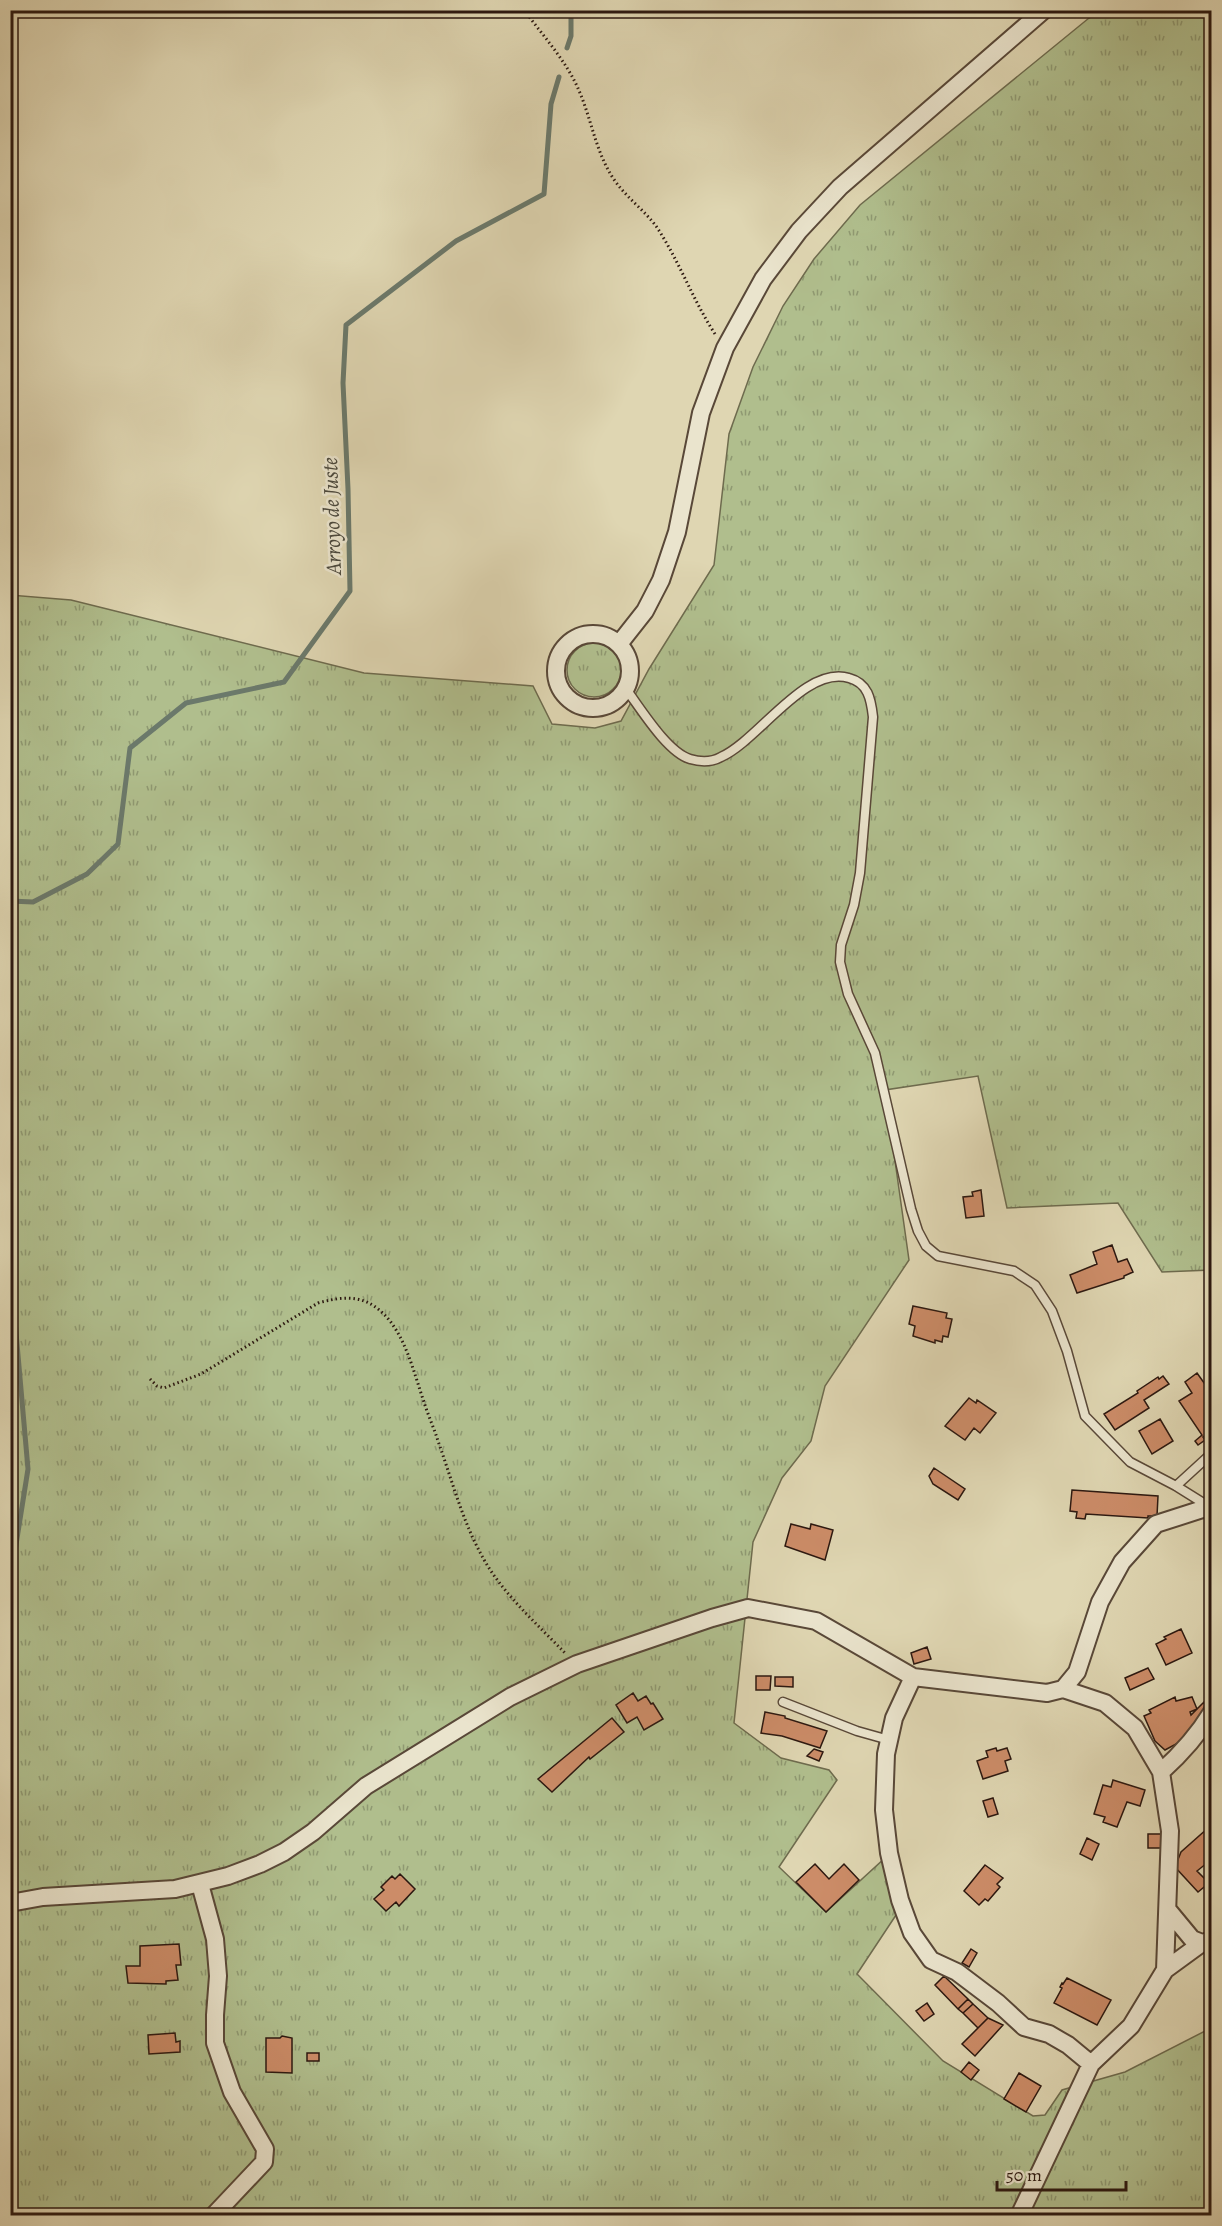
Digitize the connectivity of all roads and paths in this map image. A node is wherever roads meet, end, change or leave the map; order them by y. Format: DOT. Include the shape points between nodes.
graph roads {
  1 [pos="524,10"];
  2 [pos="1044,10"];
  3 [pos="725,348"];
  4 [pos="619,644"];
  5 [pos="626,689"];
  6 [pos="150,1379"];
  7 [pos="1212,1453"];
  8 [pos="1176,1486"];
  9 [pos="1210,1506"];
  10 [pos="577,1664"];
  11 [pos="913,1677"];
  12 [pos="1064,1689"];
  13 [pos="783,1702"];
  14 [pos="1212,1713"];
  15 [pos="889,1740"];
  16 [pos="1161,1772"];
  17 [pos="200,1884"];
  18 [pos="10,1903"];
  19 [pos="1168,1910"];
  20 [pos="1207,1942"];
  21 [pos="1165,1970"];
  22 [pos="1091,2064"];
  23 [pos="213,2216"];
  24 [pos="1019,2216"];
  1 -- 3 [label="path" via="569,70 612,178 657,227 701,312"];
  2 -- 3 [label="street" via="819,208 763,279"];
  3 -- 4 [label="street" via="701,413 673,548 662,580 645,611"];
  4 -- 5 [label="street" via="630,664"];
  4 -- 5 [label="street" via="596,634 576,638 562,650 555,668 558,684 578,706 603,708"];
  5 -- 8 [label="lane" via="671,747 689,759 706,761 722,757 807,687 829,677 841,675 867,688 873,717 860,873 840,962 848,994 875,1053 918,1231 926,1246 938,1256 1014,1271 1035,1285 1052,1311 1085,1416 1130,1462"];
  6 -- 10 [label="path" via="164,1388 201,1374 318,1304 353,1298 376,1307 399,1336 411,1363 452,1485 482,1558 524,1611"];
  7 -- 8 [label="lane"];
  8 -- 9 [label="lane"];
  9 -- 12 [label="street" via="1156,1524 1122,1562 1100,1602 1077,1672"];
  10 -- 11 [label="street" via="748,1608 816,1621"];
  10 -- 17 [label="street" via="510,1697 404,1761 366,1786 284,1852"];
  11 -- 12 [label="street" via="1047,1693"];
  11 -- 15 [label="street" via="894,1718"];
  12 -- 16 [label="street" via="1105,1703 1135,1728"];
  13 -- 15 [label="lane"];
  14 -- 16 [label="street"];
  15 -- 22 [label="street" via="884,1810 889,1853 912,1933 931,1960 957,1972 1024,2027 1049,2034"];
  16 -- 19 [label="street" via="1170,1831"];
  17 -- 18 [label="street"];
  17 -- 23 [label="street" via="215,1939 215,2043 232,2092 265,2149 264,2162"];
  19 -- 20 [label="street" via="1192,1939"];
  19 -- 21 [label="street"];
  20 -- 21 [label="street"];
  21 -- 22 [label="street" via="1131,2026"];
  22 -- 24 [label="street"];
}
